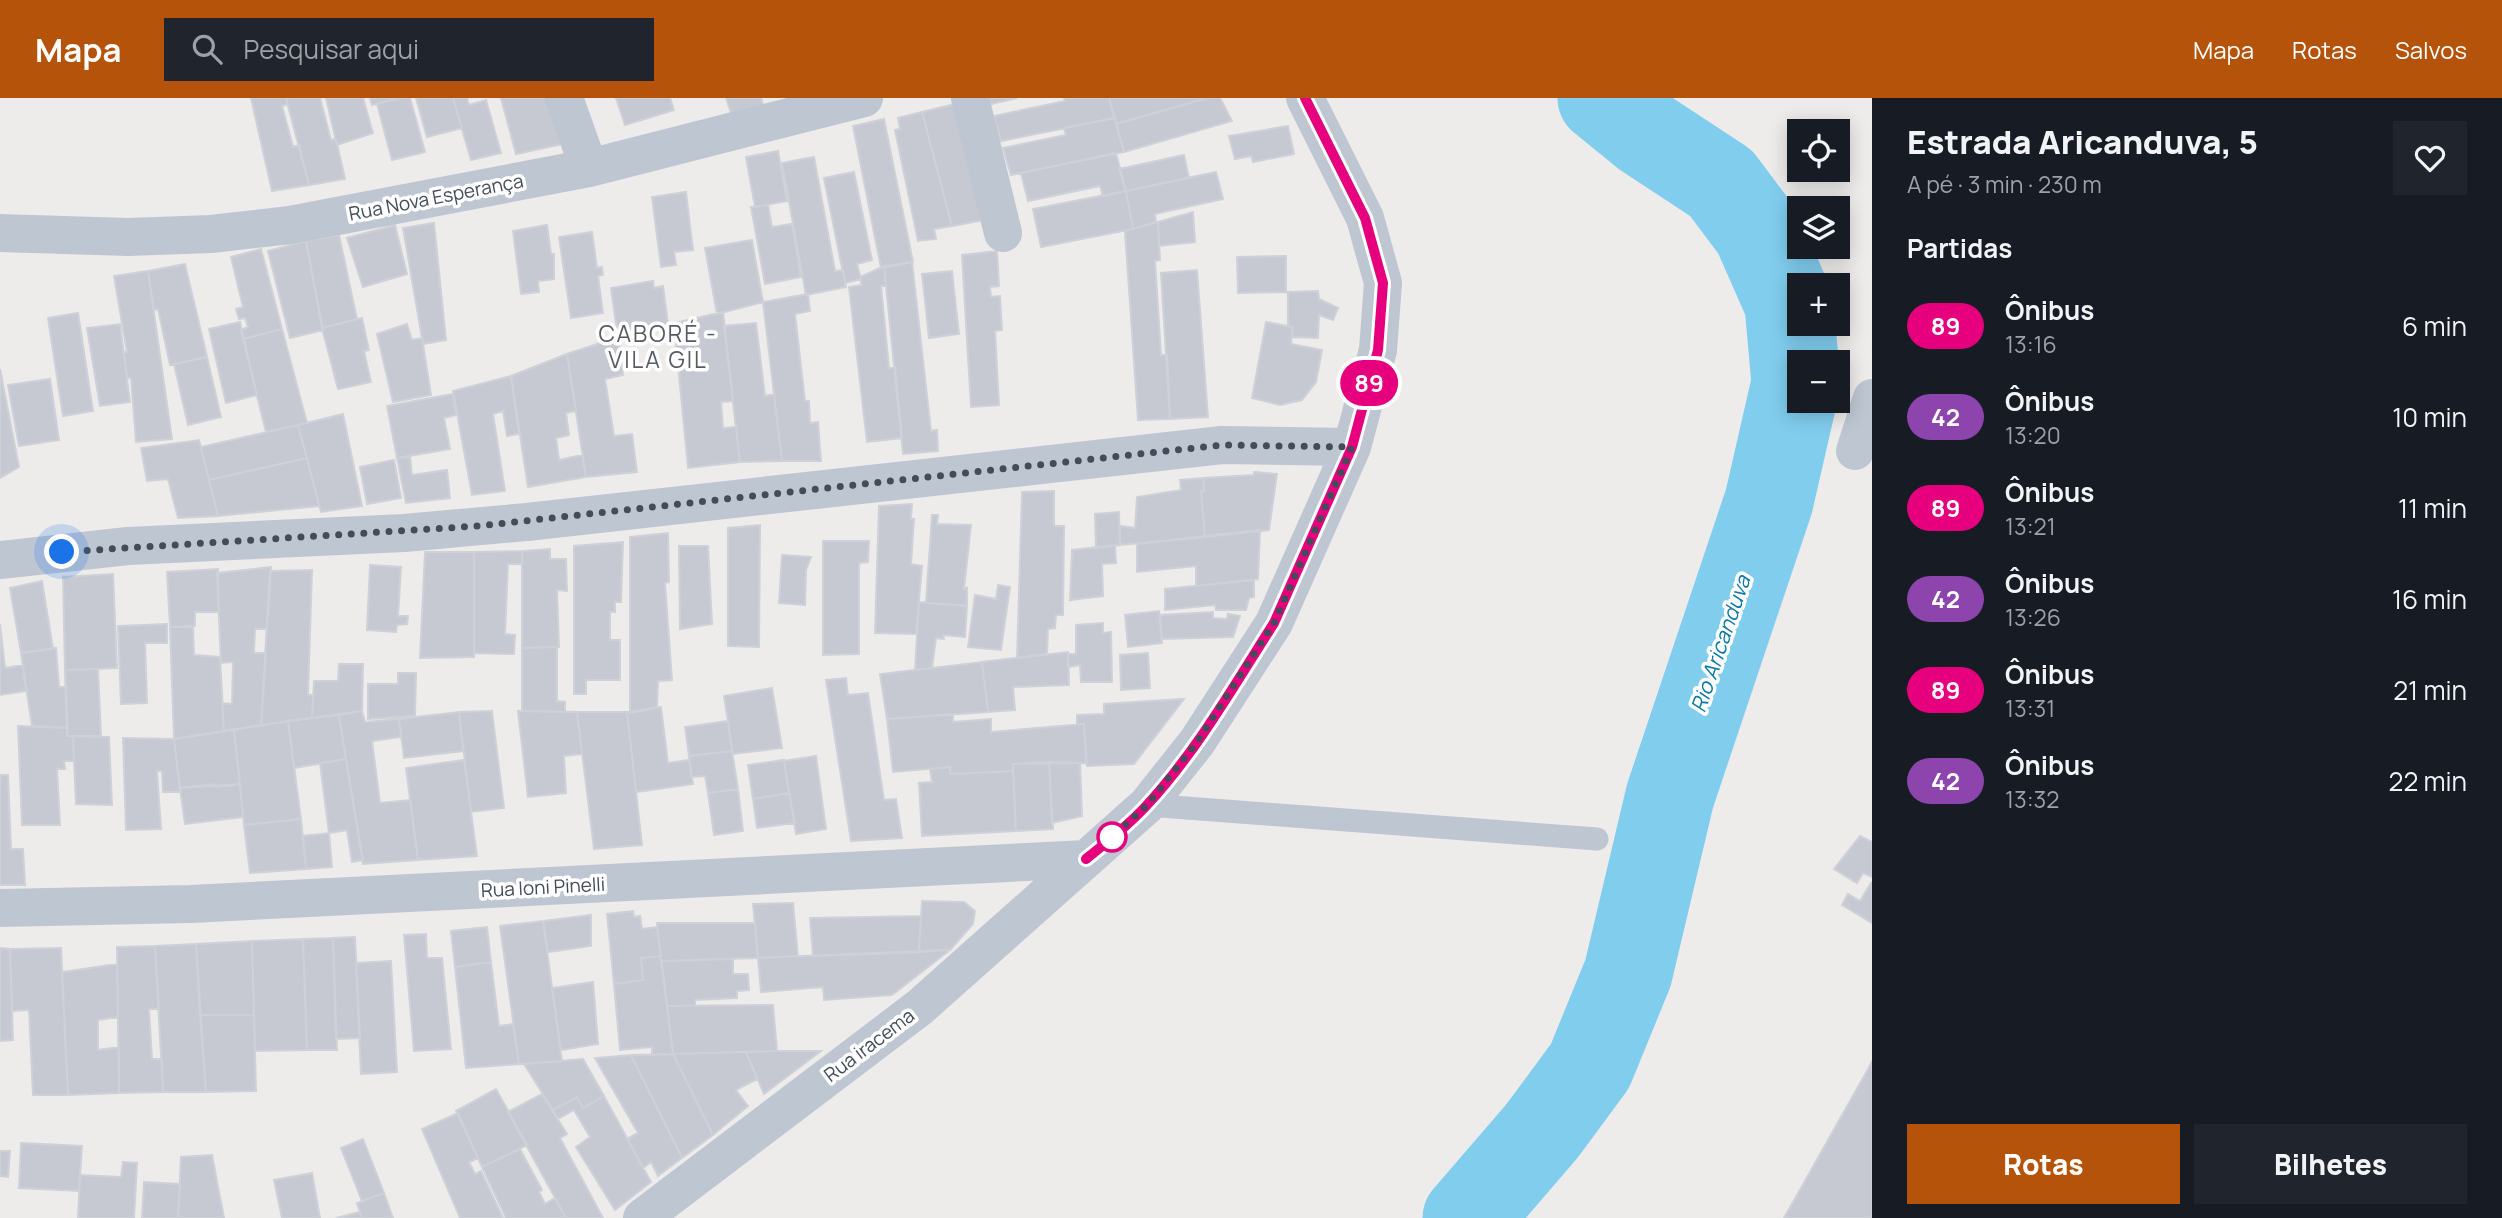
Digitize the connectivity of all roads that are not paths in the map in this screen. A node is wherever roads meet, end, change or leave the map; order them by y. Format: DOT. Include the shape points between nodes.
graph roads {
  1 [pos="564,98"];
  2 [pos="864,98"];
  3 [pos="970,98"];
  4 [pos="1305,98"];
  5 [pos="589,168"];
  6 [pos="0,233"];
  7 [pos="1003,233"];
  8 [pos="1872,398"];
  9 [pos="1352,447"];
  10 [pos="1855,451"];
  11 [pos="0,560"];
  12 [pos="1147,805"];
  13 [pos="1597,839"];
  14 [pos="1086,859"];
  15 [pos="0,908"];
  16 [pos="642,1218"];
  1 -- 5 [label="street"];
  2 -- 5 [label="street, Rua Nova Esperança"];
  3 -- 7 [label="street"];
  4 -- 9 [label="street, Rua iracema" via="1365,218 1383,283 1378,350"];
  5 -- 6 [label="street, Rua Nova Esperança" via="290,225 211,234"];
  8 -- 10 [label="street"];
  9 -- 11 [label="street" via="1195,448 527,522 404,533 128,546"];
  9 -- 12 [label="street, Rua iracema" via="1274,623 1197,742"];
  12 -- 13 [label="lane"];
  12 -- 14 [label="street, Rua iracema"];
  14 -- 15 [label="street, Rua Ioni Pinelli" via="191,904"];
  14 -- 16 [label="street, Rua iracema" via="920,1007"];
}
